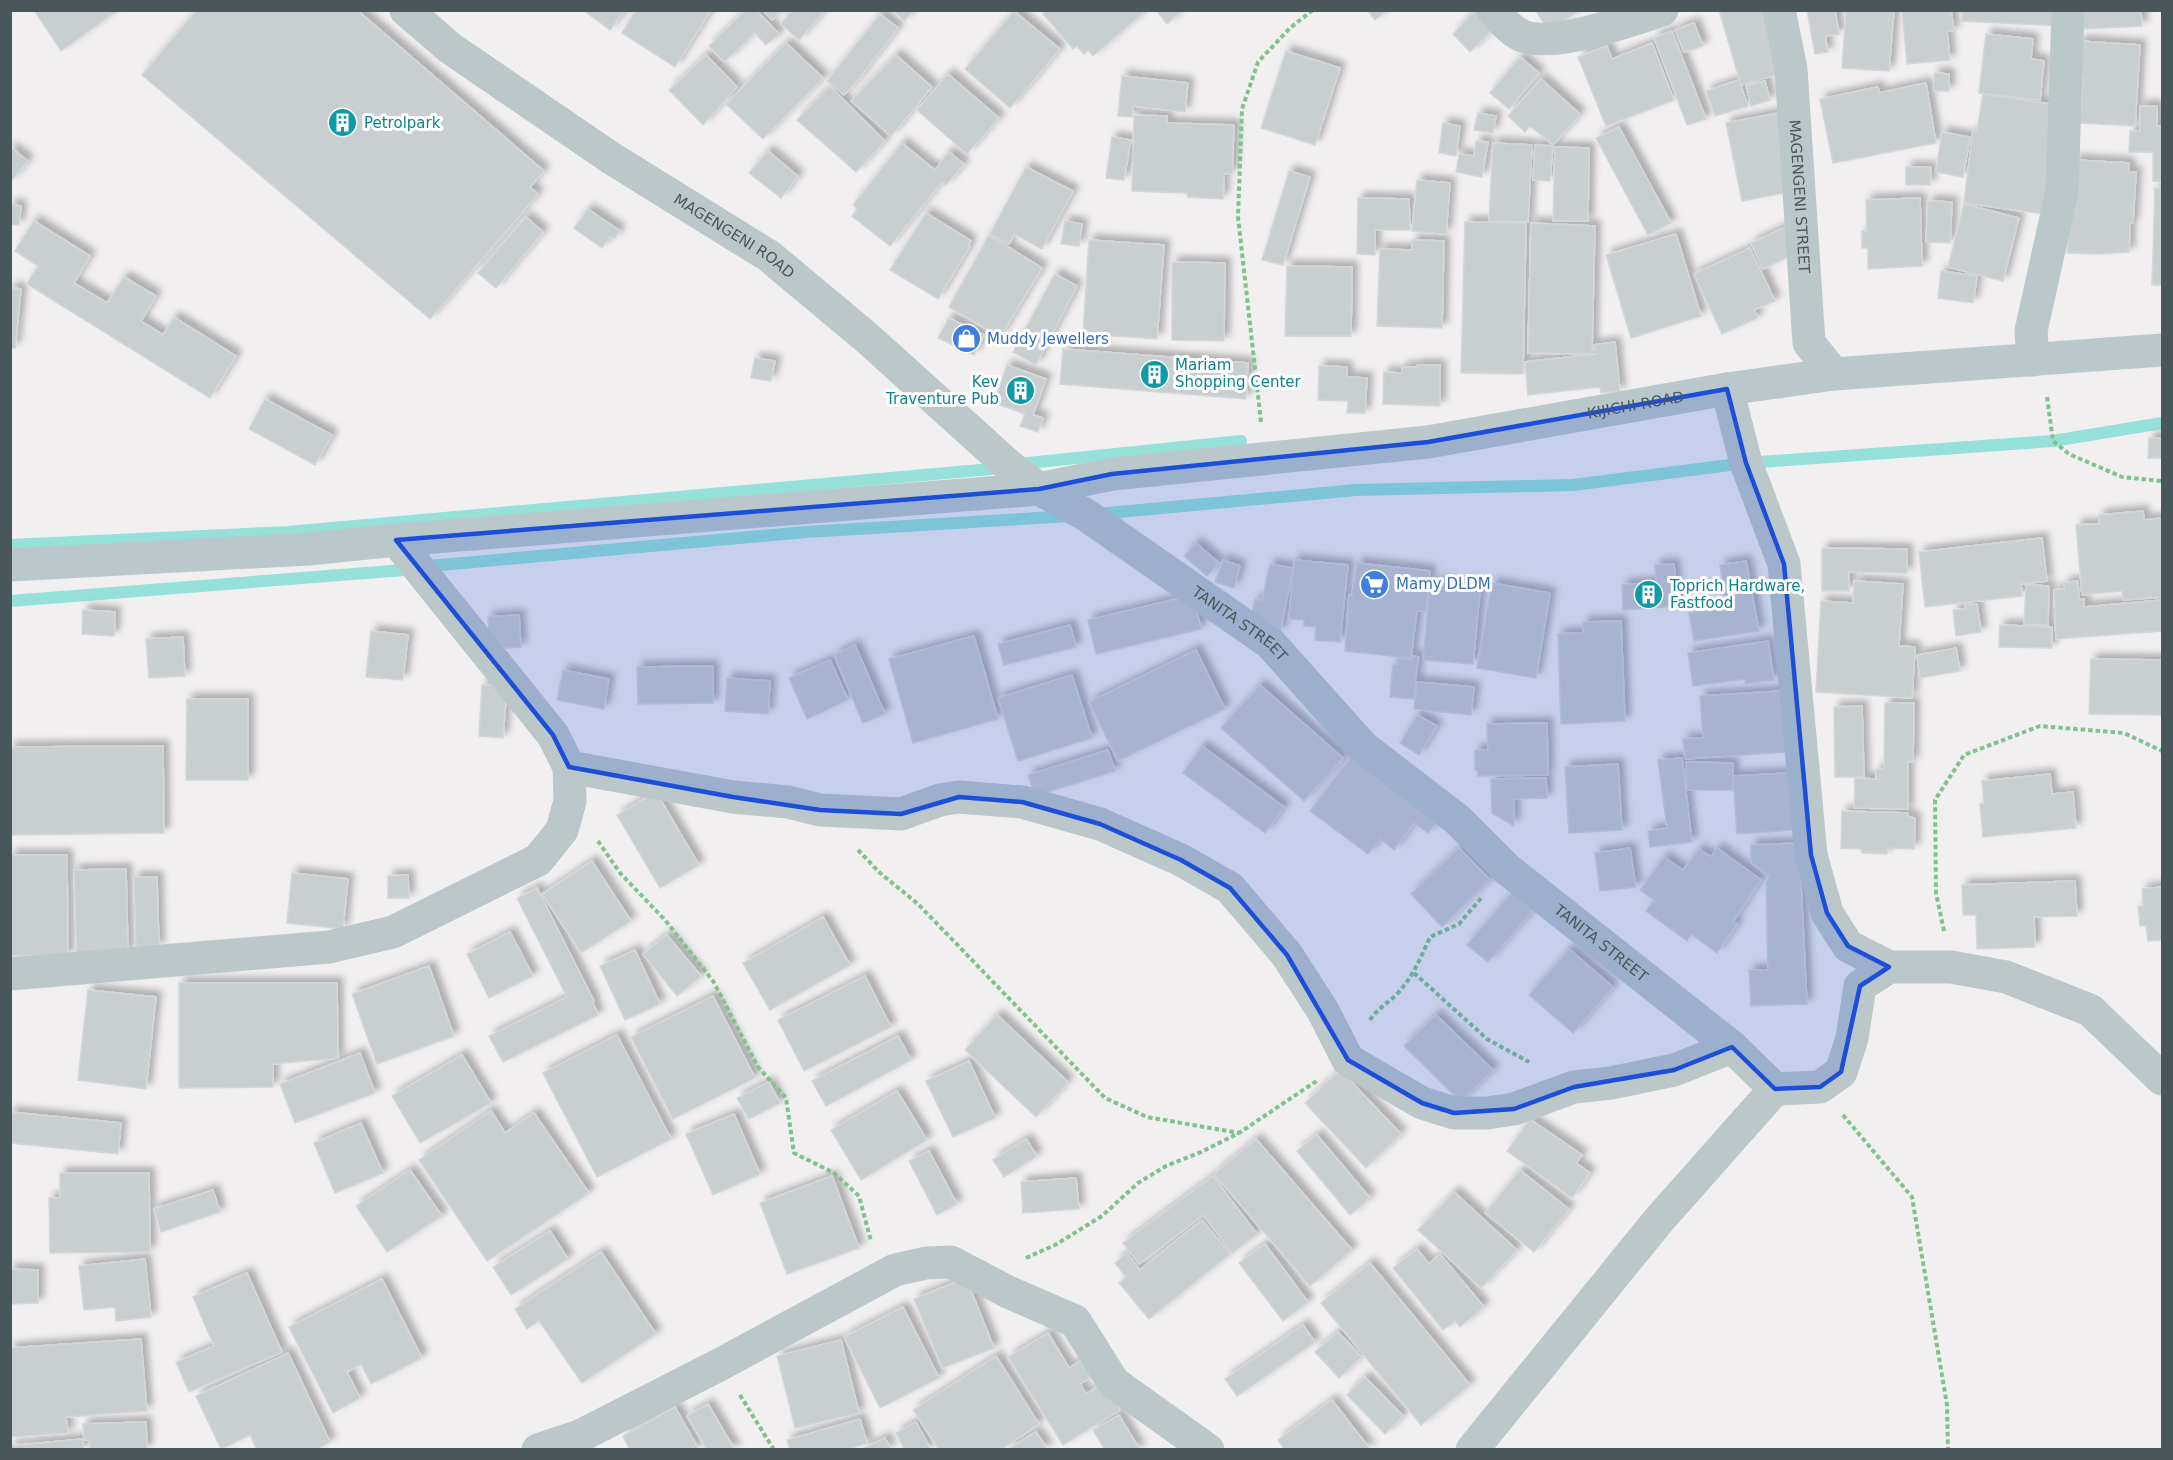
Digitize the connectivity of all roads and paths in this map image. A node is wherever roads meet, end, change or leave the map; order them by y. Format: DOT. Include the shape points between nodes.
graph roads {
  1 [pos="406,10"];
  2 [pos="1314,10"];
  3 [pos="1493,10"];
  4 [pos="1662,10"];
  5 [pos="1779,10"];
  6 [pos="2068,10"];
  7 [pos="2163,351"];
  8 [pos="2039,359"];
  9 [pos="1834,374"];
  10 [pos="1727,389"];
  11 [pos="1265,459"];
  12 [pos="2163,481"];
  13 [pos="1039,489"];
  14 [pos="396,540"];
  15 [pos="10,565"];
  16 [pos="2163,751"];
  17 [pos="569,768"];
  18 [pos="570,801"];
  19 [pos="820,810"];
  20 [pos="1507,869"];
  21 [pos="1889,967"];
  22 [pos="1951,967"];
  23 [pos="1414,973"];
  24 [pos="10,974"];
  25 [pos="1732,1047"];
  26 [pos="1348,1060"];
  27 [pos="2163,1079"];
  28 [pos="1820,1086"];
  29 [pos="1574,1087"];
  30 [pos="1774,1089"];
  31 [pos="1239,1133"];
  32 [pos="895,1270"];
  33 [pos="974,1274"];
  34 [pos="721,1364"];
  35 [pos="538,1449"];
  36 [pos="774,1449"];
  37 [pos="1208,1449"];
  38 [pos="1472,1449"];
  39 [pos="1948,1449"];
  1 -- 13 [label="street, MAGENGENI ROAD" via="450,48 611,158 769,256"];
  2 -- 11 [label="path" via="1290,28 1258,62 1242,109 1238,217"];
  3 -- 4 [label="street" via="1518,35 1542,40 1586,33"];
  5 -- 9 [label="street, MAGENGENI STREET" via="1791,69 1809,343"];
  6 -- 8 [label="street" via="2062,191 2031,331"];
  7 -- 8 [label="street, KIJICHI ROAD"];
  8 -- 9 [label="street, KIJICHI ROAD"];
  8 -- 12 [label="path" via="2053,441 2068,454 2122,477"];
  9 -- 10 [label="street, KIJICHI ROAD"];
  10 -- 11 [label="street, KIJICHI ROAD" via="1428,442"];
  10 -- 21 [label="street" via="1746,463 1784,564 1811,855 1827,913 1848,946"];
  11 -- 13 [label="street, KIJICHI ROAD" via="1112,474"];
  13 -- 14 [label="street, KIJICHI ROAD"];
  13 -- 20 [label="street, TANITA STREET" via="1086,516 1270,643 1363,747 1458,820"];
  14 -- 15 [label="street, KIJICHI ROAD" via="309,549"];
  14 -- 17 [label="street" via="554,735"];
  16 -- 22 [label="path" via="2124,733 2040,726 1964,755 1935,800 1936,893"];
  17 -- 18 [label="street"];
  17 -- 19 [label="street"];
  18 -- 24 [label="street" via="562,830 538,860 393,932 329,947"];
  18 -- 32 [label="path" via="621,873 665,920 712,981 758,1067 786,1098 794,1154 834,1173 859,1196 872,1240 858,1256"];
  19 -- 26 [label="street" via="901,814 959,797 1022,802 1100,824 1181,860 1230,888 1287,955"];
  19 -- 31 [label="path" via="880,873 940,926 1105,1098 1147,1117"];
  20 -- 23 [label="path" via="1459,924 1430,937"];
  20 -- 25 [label="street, TANITA STREET"];
  21 -- 22 [label="street"];
  21 -- 28 [label="street" via="1860,986 1852,1038 1841,1072"];
  22 -- 27 [label="street" via="2006,977 2090,1010"];
  23 -- 26 [label="path" via="1373,1016 1360,1045"];
  23 -- 29 [label="path" via="1487,1039"];
  25 -- 29 [label="street" via="1674,1070"];
  25 -- 30 [label="street, TANITA STREET"];
  26 -- 29 [label="street" via="1422,1103 1454,1113 1514,1109"];
  26 -- 31 [label="path"];
  28 -- 30 [label="street"];
  28 -- 39 [label="path" via="1912,1197 1945,1394"];
  30 -- 38 [label="street" via="1658,1221"];
  31 -- 33 [label="path" via="1138,1183 1102,1216 1055,1245 1018,1262"];
  32 -- 33 [label="street" via="951,1262"];
  32 -- 34 [label="street"];
  33 -- 37 [label="street" via="1075,1321 1114,1383"];
  34 -- 35 [label="street" via="580,1436"];
  34 -- 36 [label="path"];
}
